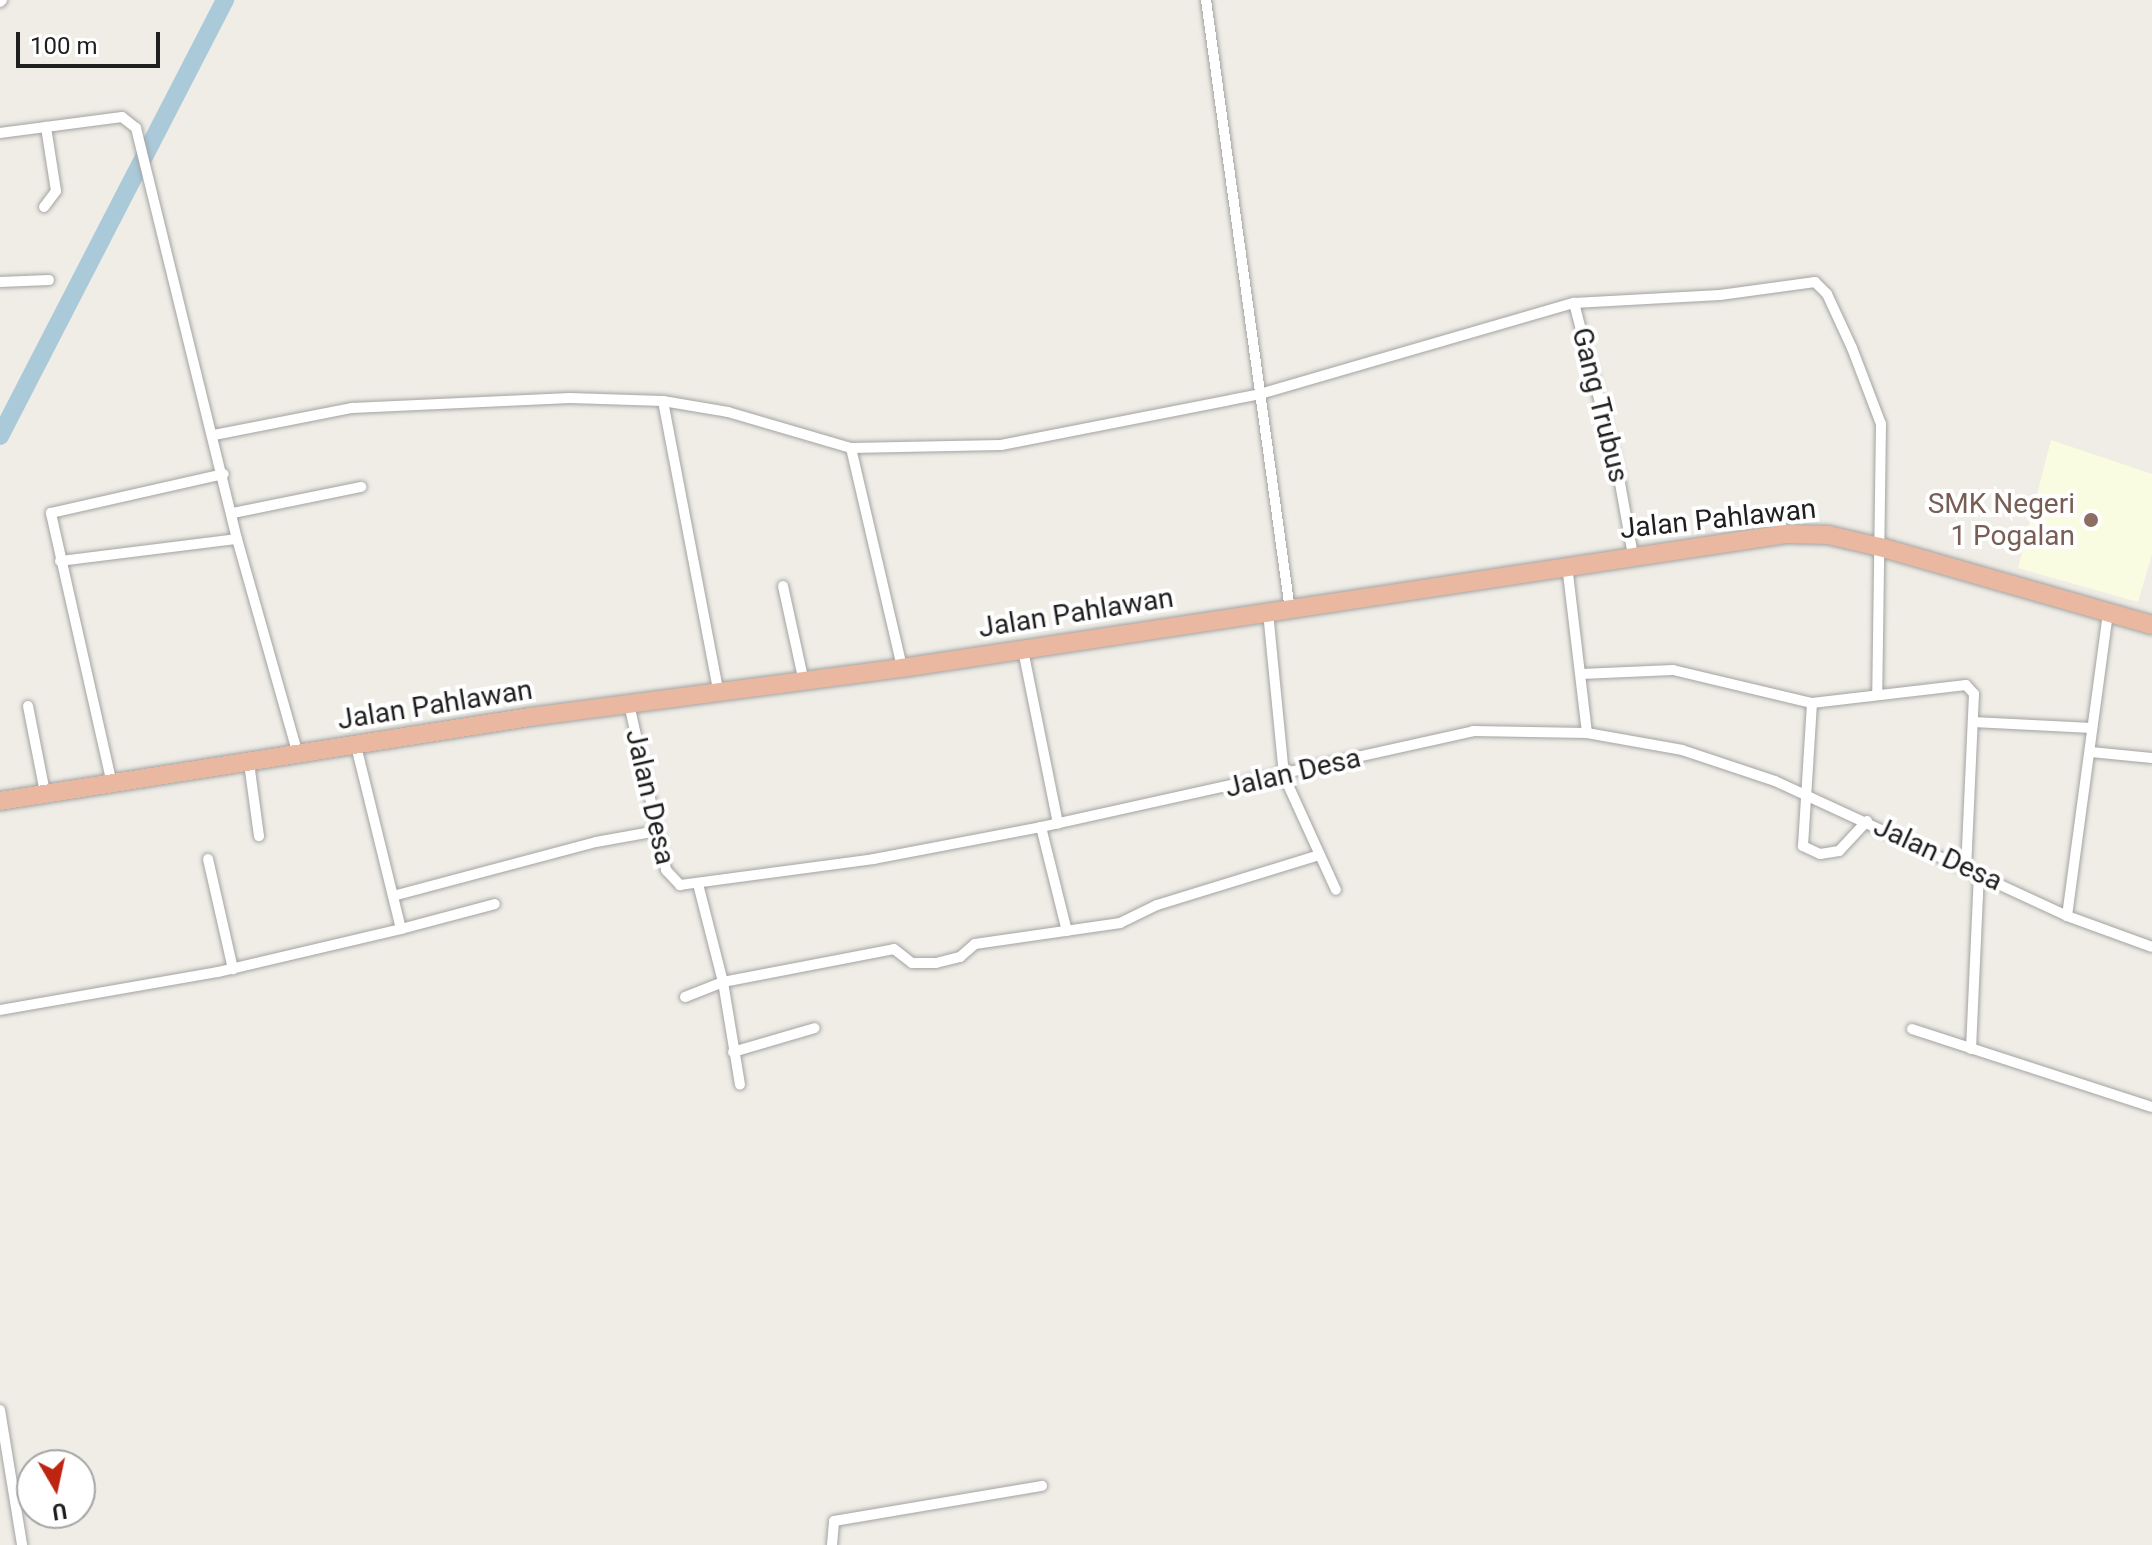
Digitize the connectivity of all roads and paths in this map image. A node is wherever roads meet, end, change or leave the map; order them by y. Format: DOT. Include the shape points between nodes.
graph roads {
  1 [pos="1206,0"];
  2 [pos="46,127"];
  3 [pos="0,133"];
  4 [pos="44,207"];
  5 [pos="49,280"];
  6 [pos="0,282"];
  7 [pos="1574,303"];
  8 [pos="1260,394"];
  9 [pos="663,401"];
  10 [pos="214,435"];
  11 [pos="851,448"];
  12 [pos="224,474"];
  13 [pos="361,487"];
  14 [pos="233,513"];
  15 [pos="237,539"];
  16 [pos="1880,547"];
  17 [pos="1633,555"];
  18 [pos="60,561"];
  19 [pos="1567,565"];
  20 [pos="783,586"];
  21 [pos="1290,610"];
  22 [pos="1268,612"];
  23 [pos="2108,614"];
  24 [pos="2152,625"];
  25 [pos="1023,650"];
  26 [pos="902,668"];
  27 [pos="1581,674"];
  28 [pos="803,678"];
  29 [pos="718,690"];
  30 [pos="1877,694"];
  31 [pos="1812,703"];
  32 [pos="629,704"];
  33 [pos="28,706"];
  34 [pos="1973,722"];
  35 [pos="2092,728"];
  36 [pos="1587,733"];
  37 [pos="356,746"];
  38 [pos="2091,752"];
  39 [pos="298,755"];
  40 [pos="2152,758"];
  41 [pos="249,763"];
  42 [pos="1284,776"];
  43 [pos="112,784"];
  44 [pos="45,793"];
  45 [pos="1806,794"];
  46 [pos="0,801"];
  47 [pos="1867,821"];
  48 [pos="1058,823"];
  49 [pos="1041,827"];
  50 [pos="657,831"];
  51 [pos="259,836"];
  52 [pos="1320,855"];
  53 [pos="208,859"];
  54 [pos="1966,867"];
  55 [pos="1979,873"];
  56 [pos="698,884"];
  57 [pos="1336,890"];
  58 [pos="393,896"];
  59 [pos="495,904"];
  60 [pos="2067,916"];
  61 [pos="401,929"];
  62 [pos="1067,931"];
  63 [pos="2152,947"];
  64 [pos="233,969"];
  65 [pos="723,982"];
  66 [pos="685,997"];
  67 [pos="0,1010"];
  68 [pos="815,1028"];
  69 [pos="1912,1029"];
  70 [pos="1971,1049"];
  71 [pos="733,1052"];
  72 [pos="740,1085"];
  73 [pos="2152,1107"];
  74 [pos="0,1410"];
  75 [pos="1042,1486"];
  76 [pos="22,1545"];
  77 [pos="832,1545"];
  1 -- 8 [label="street"];
  2 -- 3 [label="street"];
  2 -- 4 [label="street" via="56,191"];
  2 -- 10 [label="street" via="122,117 136,128"];
  5 -- 6 [label="street"];
  7 -- 8 [label="street"];
  7 -- 16 [label="street" via="1720,295 1801,283 1822,286 1881,424"];
  7 -- 17 [label="street, Gang Trubus" via="1618,472"];
  8 -- 11 [label="street" via="1001,445"];
  8 -- 21 [label="street"];
  9 -- 10 [label="street" via="419,402 352,408"];
  9 -- 11 [label="street" via="728,412"];
  9 -- 29 [label="street"];
  10 -- 12 [label="street"];
  11 -- 26 [label="street"];
  12 -- 14 [label="street"];
  12 -- 18 [label="street" via="57,509 51,516"];
  13 -- 14 [label="street"];
  14 -- 15 [label="street"];
  15 -- 18 [label="street"];
  15 -- 39 [label="street"];
  16 -- 17 [label="highway, Jalan Pahlawan" via="1828,535 1786,534"];
  16 -- 23 [label="highway, Jalan Pahlawan"];
  16 -- 30 [label="street" via="1874,638"];
  17 -- 19 [label="highway, Jalan Pahlawan"];
  18 -- 43 [label="street"];
  19 -- 21 [label="highway, Jalan Pahlawan"];
  19 -- 27 [label="street"];
  20 -- 28 [label="street"];
  21 -- 22 [label="highway, Jalan Pahlawan"];
  22 -- 25 [label="highway, Jalan Pahlawan"];
  22 -- 42 [label="street"];
  23 -- 24 [label="highway, Jalan Pahlawan"];
  23 -- 35 [label="street"];
  25 -- 26 [label="highway, Jalan Pahlawan"];
  25 -- 48 [label="street"];
  26 -- 28 [label="highway, Jalan Pahlawan"];
  27 -- 31 [label="street" via="1673,670"];
  27 -- 36 [label="street"];
  28 -- 29 [label="highway, Jalan Pahlawan"];
  29 -- 32 [label="highway, Jalan Pahlawan"];
  30 -- 31 [label="street"];
  30 -- 34 [label="street" via="1966,685 1974,694"];
  31 -- 45 [label="street"];
  32 -- 37 [label="highway, Jalan Pahlawan"];
  32 -- 50 [label="street, Jalan Desa"];
  33 -- 44 [label="street"];
  34 -- 35 [label="street"];
  34 -- 54 [label="street"];
  35 -- 38 [label="street"];
  36 -- 42 [label="street, Jalan Desa" via="1473,731"];
  36 -- 45 [label="street, Jalan Desa" via="1723,762"];
  37 -- 39 [label="highway, Jalan Pahlawan"];
  37 -- 58 [label="street"];
  38 -- 40 [label="street"];
  38 -- 60 [label="street"];
  39 -- 41 [label="highway, Jalan Pahlawan"];
  41 -- 43 [label="highway, Jalan Pahlawan"];
  41 -- 51 [label="street"];
  42 -- 48 [label="street, Jalan Desa"];
  42 -- 52 [label="street"];
  43 -- 44 [label="highway, Jalan Pahlawan"];
  44 -- 46 [label="highway, Jalan Pahlawan"];
  45 -- 47 [label="street, Jalan Desa"];
  45 -- 47 [label="street" via="1802,843 1813,852 1839,851"];
  47 -- 54 [label="street, Jalan Desa"];
  48 -- 49 [label="street, Jalan Desa"];
  49 -- 56 [label="street, Jalan Desa" via="874,859"];
  49 -- 62 [label="street"];
  50 -- 56 [label="street, Jalan Desa" via="671,880"];
  50 -- 58 [label="street"];
  52 -- 57 [label="street"];
  52 -- 62 [label="street" via="1157,905 1127,921"];
  53 -- 64 [label="street"];
  54 -- 55 [label="street, Jalan Desa"];
  55 -- 60 [label="street, Jalan Desa"];
  55 -- 70 [label="street"];
  56 -- 65 [label="street"];
  58 -- 61 [label="street"];
  59 -- 61 [label="street"];
  60 -- 63 [label="street, Jalan Desa"];
  61 -- 64 [label="street"];
  62 -- 65 [label="street" via="975,944 960,957 936,963 912,963 896,949"];
  64 -- 67 [label="street"];
  65 -- 66 [label="street"];
  65 -- 71 [label="street"];
  68 -- 71 [label="street"];
  69 -- 70 [label="street"];
  70 -- 73 [label="street"];
  71 -- 72 [label="street"];
  74 -- 76 [label="street"];
  75 -- 77 [label="street" via="834,1521"];
}
